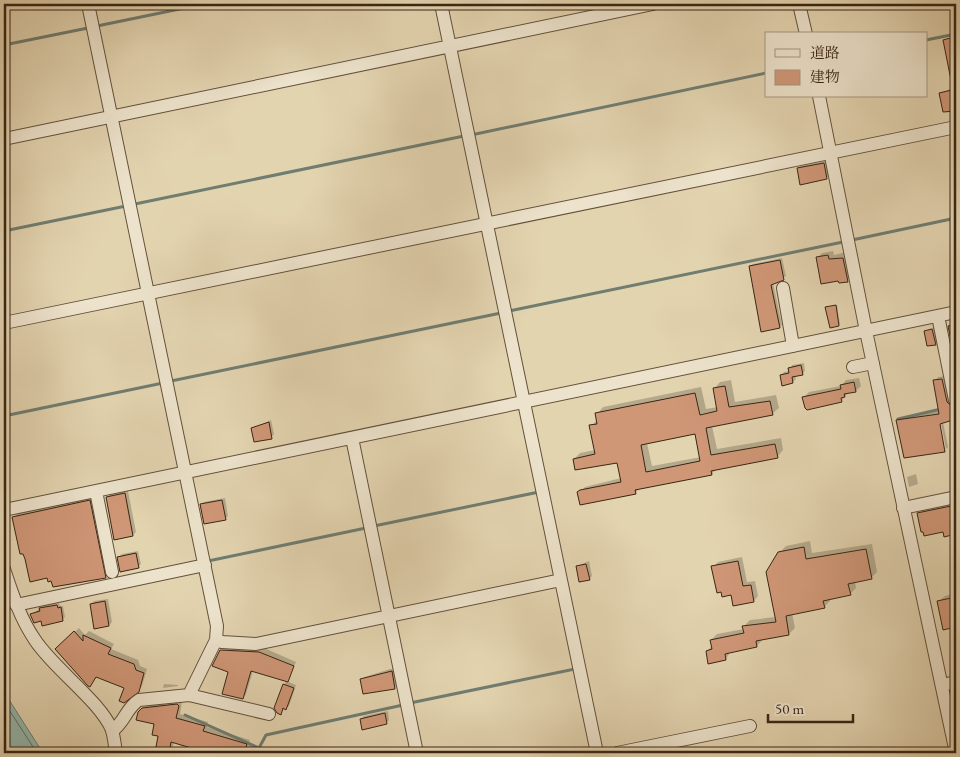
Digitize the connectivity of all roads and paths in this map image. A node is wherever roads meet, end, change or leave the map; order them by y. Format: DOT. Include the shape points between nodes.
graph roads {
  1 [pos="88,4"];
  2 [pos="441,4"];
  3 [pos="653,4"];
  4 [pos="799,4"];
  5 [pos="806,32"];
  6 [pos="449,46"];
  7 [pos="819,98"];
  8 [pos="111,116"];
  9 [pos="956,127"];
  10 [pos="4,138"];
  11 [pos="831,152"];
  12 [pos="486,224"];
  13 [pos="782,288"];
  14 [pos="149,294"];
  15 [pos="956,312"];
  16 [pos="938,316"];
  17 [pos="4,323"];
  18 [pos="866,331"];
  19 [pos="793,346"];
  20 [pos="873,363"];
  21 [pos="854,367"];
  22 [pos="955,400"];
  23 [pos="523,402"];
  24 [pos="352,438"];
  25 [pos="187,472"];
  26 [pos="96,491"];
  27 [pos="956,498"];
  28 [pos="903,508"];
  29 [pos="4,510"];
  30 [pos="205,565"];
  31 [pos="4,569"];
  32 [pos="112,572"];
  33 [pos="560,580"];
  34 [pos="16,605"];
  35 [pos="389,615"];
  36 [pos="216,640"];
  37 [pos="956,682"];
  38 [pos="942,685"];
  39 [pos="189,695"];
  40 [pos="269,714"];
  41 [pos="750,726"];
  42 [pos="112,731"];
  43 [pos="116,753"];
  44 [pos="417,753"];
  45 [pos="597,753"];
  46 [pos="617,753"];
  47 [pos="956,753"];
  1 -- 8 [label="street"];
  2 -- 6 [label="street"];
  3 -- 6 [label="street"];
  4 -- 5 [label="street"];
  6 -- 8 [label="street"];
  6 -- 12 [label="street"];
  7 -- 11 [label="street"];
  8 -- 10 [label="street"];
  8 -- 14 [label="street"];
  9 -- 11 [label="street"];
  11 -- 12 [label="street"];
  11 -- 18 [label="street"];
  12 -- 14 [label="street"];
  12 -- 23 [label="street"];
  13 -- 19 [label="street"];
  14 -- 17 [label="street"];
  14 -- 25 [label="street"];
  15 -- 16 [label="street"];
  16 -- 18 [label="street"];
  16 -- 22 [label="street"];
  18 -- 19 [label="street"];
  18 -- 20 [label="street"];
  19 -- 23 [label="street"];
  20 -- 21 [label="street"];
  20 -- 28 [label="street"];
  23 -- 24 [label="street"];
  23 -- 33 [label="street"];
  24 -- 25 [label="street"];
  24 -- 35 [label="street"];
  25 -- 26 [label="street"];
  25 -- 30 [label="street"];
  26 -- 29 [label="street"];
  26 -- 32 [label="street"];
  27 -- 28 [label="street"];
  28 -- 38 [label="street"];
  30 -- 34 [label="street"];
  30 -- 36 [label="street" via="218,626"];
  31 -- 34 [label="street"];
  33 -- 35 [label="street"];
  33 -- 45 [label="street"];
  34 -- 42 [label="street" via="35,640 58,669 100,711"];
  35 -- 36 [label="street" via="256,644"];
  35 -- 44 [label="street"];
  36 -- 39 [label="street"];
  37 -- 38 [label="street"];
  38 -- 47 [label="street"];
  39 -- 40 [label="street"];
  39 -- 42 [label="street" via="139,700 132,704 119,726"];
  41 -- 46 [label="street"];
  42 -- 43 [label="street"];
}
